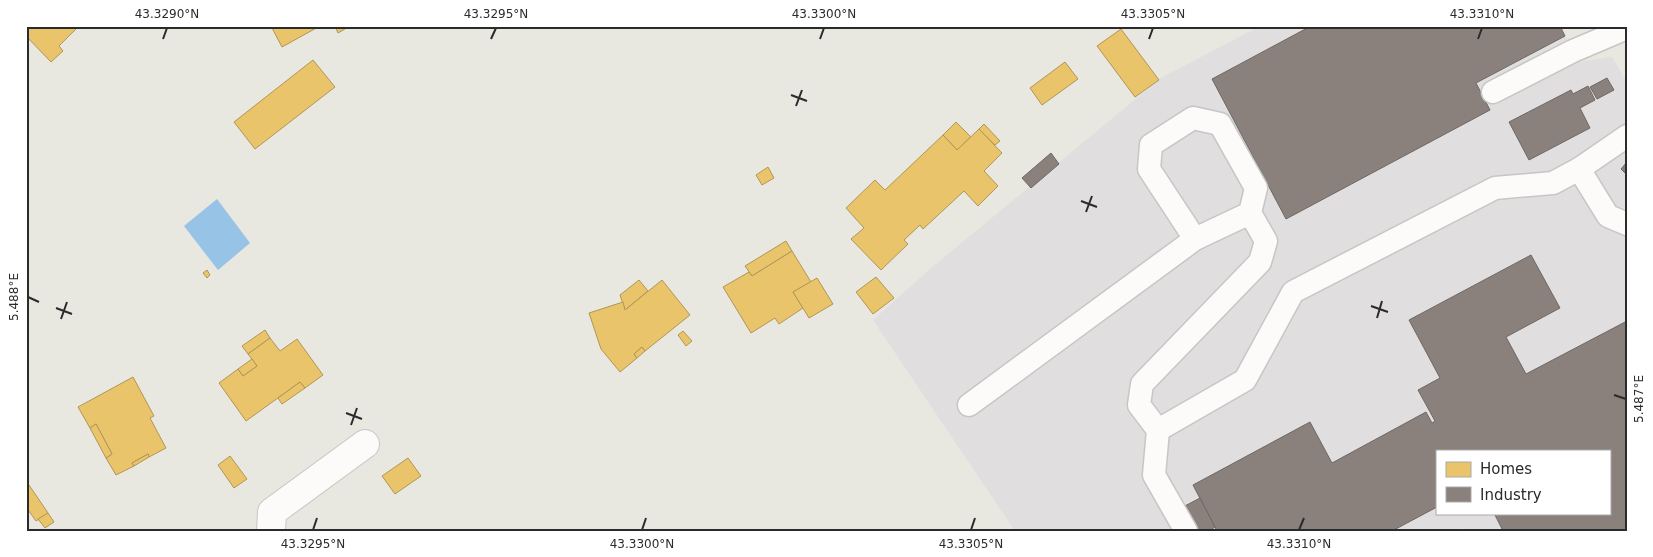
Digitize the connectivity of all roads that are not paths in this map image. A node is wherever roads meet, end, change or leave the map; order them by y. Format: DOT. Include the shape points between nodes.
graph roads {
  1 [pos="1627,28"];
  2 [pos="1493,92"];
  3 [pos="1627,136"];
  4 [pos="1579,169"];
  5 [pos="1250,212"];
  6 [pos="1627,224"];
  7 [pos="1196,239"];
  8 [pos="969,405"];
  9 [pos="1158,430"];
  10 [pos="365,444"];
  11 [pos="271,531"];
  12 [pos="1186,531"];
  1 -- 2 [label="lane"];
  3 -- 4 [label="lane"];
  4 -- 6 [label="lane" via="1608,216"];
  4 -- 9 [label="lane" via="1553,184 1495,188 1293,292 1245,380"];
  5 -- 7 [label="lane"];
  5 -- 7 [label="lane" via="1256,188 1220,124 1193,118 1151,145 1149,168"];
  5 -- 9 [label="lane" via="1266,241 1260,262 1142,384 1139,405"];
  7 -- 8 [label="lane"];
  9 -- 12 [label="lane" via="1154,475"];
  10 -- 11 [label="street" via="272,512"];
}
